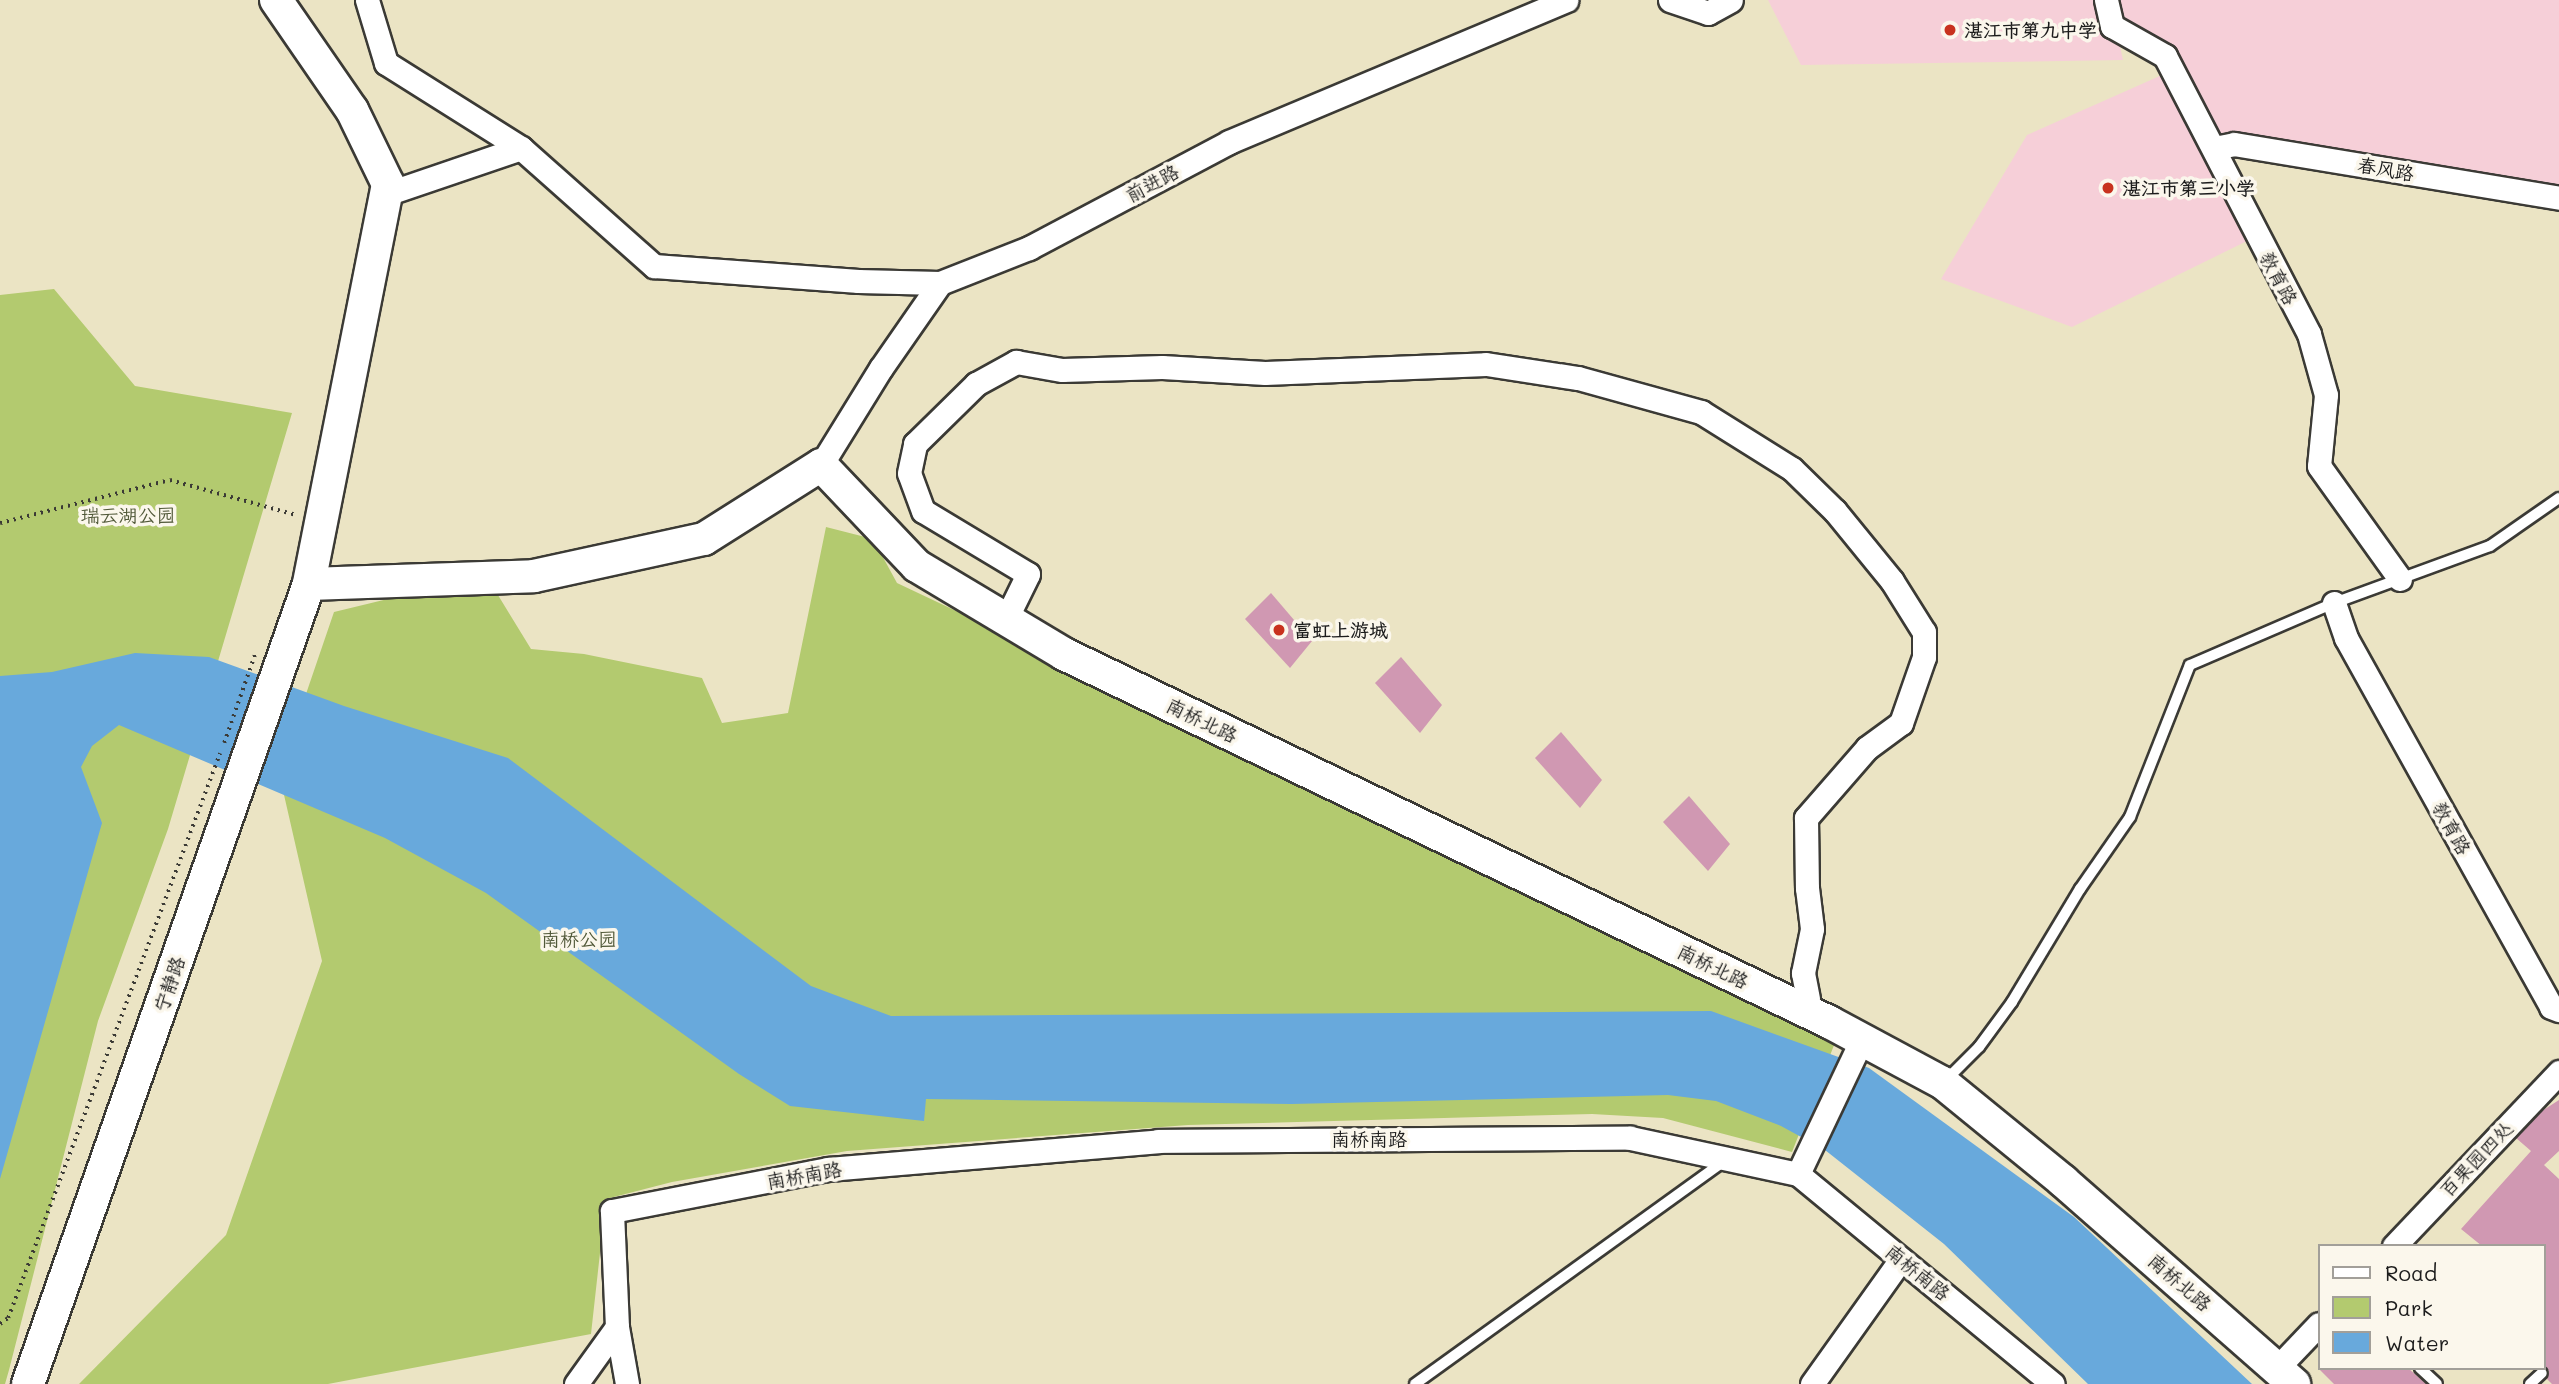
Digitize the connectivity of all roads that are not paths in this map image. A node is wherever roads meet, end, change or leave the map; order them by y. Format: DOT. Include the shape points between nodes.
graph roads {
  1 [pos="276,0"];
  2 [pos="367,0"];
  3 [pos="1566,0"];
  4 [pos="1670,0"];
  5 [pos="1731,0"];
  6 [pos="2106,0"];
  7 [pos="521,148"];
  8 [pos="2214,148"];
  9 [pos="386,194"];
  10 [pos="2559,198"];
  11 [pos="940,283"];
  12 [pos="821,465"];
  13 [pos="2559,498"];
  14 [pos="2400,579"];
  15 [pos="309,584"];
  16 [pos="2333,603"];
  17 [pos="1006,619"];
  18 [pos="1808,999"];
  19 [pos="2559,1010"];
  20 [pos="1829,1022"];
  21 [pos="1862,1039"];
  22 [pos="2559,1072"];
  23 [pos="1943,1083"];
  24 [pos="1729,1157"];
  25 [pos="1798,1174"];
  26 [pos="2396,1244"];
  27 [pos="1901,1259"];
  28 [pos="2318,1326"];
  29 [pos="617,1327"];
  30 [pos="2422,1370"];
  31 [pos="2542,1373"];
  32 [pos="2286,1376"];
  33 [pos="29,1384"];
  34 [pos="576,1384"];
  35 [pos="627,1384"];
  36 [pos="1415,1384"];
  37 [pos="1812,1384"];
  38 [pos="2053,1384"];
  39 [pos="2437,1384"];
  40 [pos="2530,1384"];
  1 -- 9 [label="street" via="352,110 388,184"];
  2 -- 7 [label="street" via="386,63"];
  3 -- 11 [label="street, 前进路" via="1229,142 1029,248"];
  4 -- 5 [label="street" via="1708,13"];
  6 -- 8 [label="street, 教育路" via="2112,26 2165,56"];
  7 -- 9 [label="street"];
  7 -- 11 [label="street" via="654,266"];
  8 -- 10 [label="street, 春风路" via="2246,145"];
  8 -- 14 [label="street, 教育路" via="2309,334 2326,395 2319,466"];
  9 -- 15 [label="street, 宁静路"];
  11 -- 12 [label="street"];
  12 -- 15 [label="street" via="704,539 534,576"];
  12 -- 17 [label="street, 南桥北路" via="917,566"];
  13 -- 14 [label="lane" via="2490,546"];
  14 -- 16 [label="lane"];
  15 -- 33 [label="street, 宁静路" via="257,690"];
  16 -- 19 [label="street, 教育路" via="2346,638 2551,1007"];
  16 -- 23 [label="lane" via="2190,665 2130,817 2012,1002 1979,1047"];
  17 -- 18 [label="street" via="1028,574 923,511 909,473 915,444 976,384 1016,362 1062,370 1265,373 1486,364 1578,379 1701,412 1792,469 1835,511 1892,581 1924,632 1924,657 1901,723 1867,748 1806,818 1812,929 1803,973"];
  17 -- 20 [label="street, 南桥北路" via="1064,654"];
  18 -- 20 [label="lane"];
  20 -- 21 [label="street, 南桥北路"];
  21 -- 23 [label="street, 南桥北路"];
  21 -- 25 [label="street"];
  22 -- 26 [label="street, 百果园四处"];
  23 -- 32 [label="street, 南桥北路"];
  24 -- 25 [label="street, 南桥南路"];
  24 -- 29 [label="street, 南桥南路" via="1630,1138 1158,1141 828,1169 612,1211"];
  24 -- 36 [label="lane"];
  25 -- 27 [label="street, 南桥南路"];
  27 -- 37 [label="street"];
  27 -- 38 [label="street, 南桥南路"];
  28 -- 32 [label="street"];
  29 -- 34 [label="street"];
  29 -- 35 [label="street"];
  30 -- 39 [label="lane"];
  31 -- 40 [label="lane"];
}
